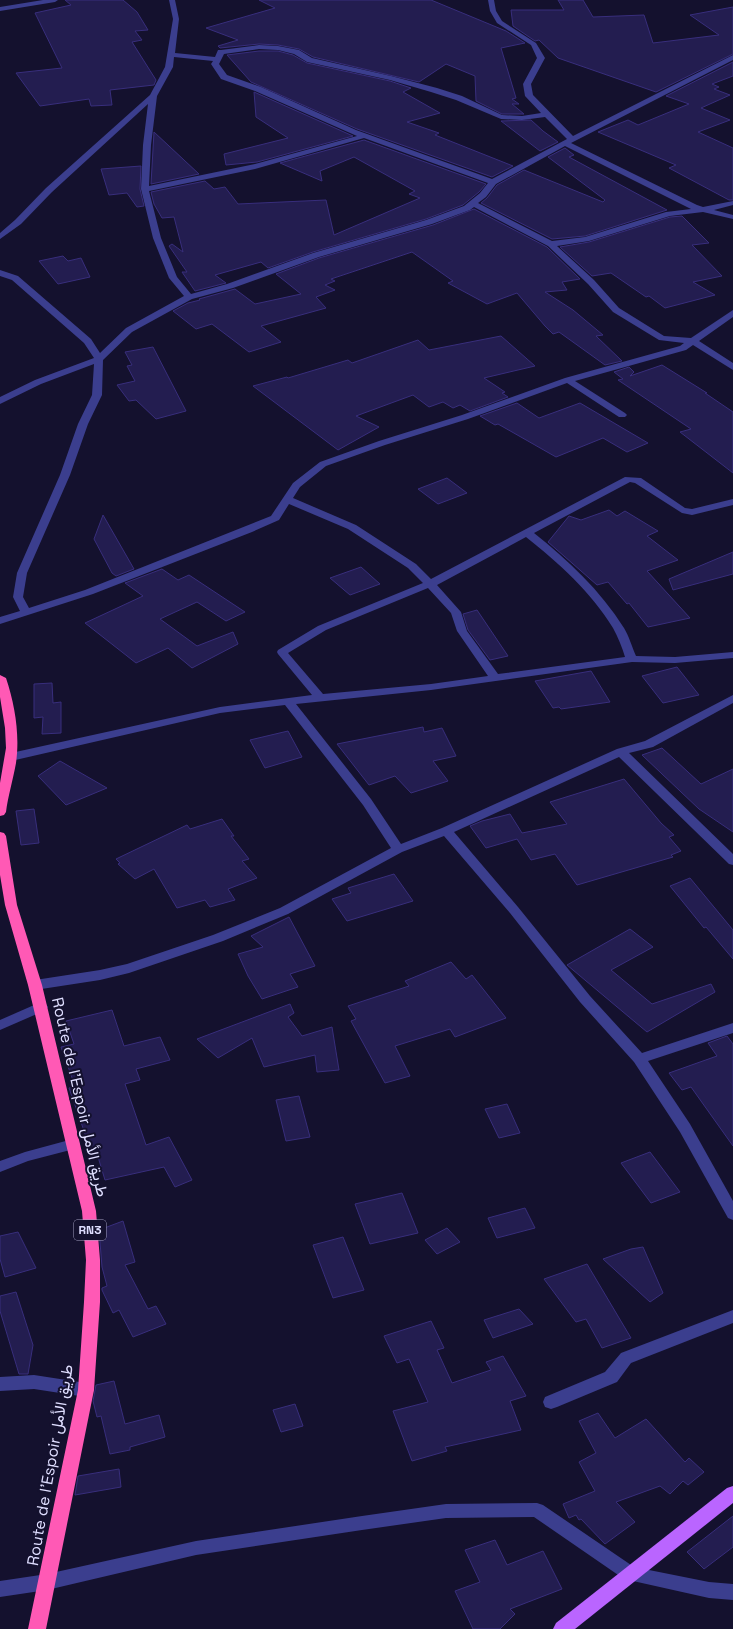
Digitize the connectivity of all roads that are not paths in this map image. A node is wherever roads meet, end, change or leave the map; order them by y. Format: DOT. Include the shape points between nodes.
graph roads {
  1 [pos="55,0"];
  2 [pos="172,0"];
  3 [pos="491,0"];
  4 [pos="0,8"];
  5 [pos="171,55"];
  6 [pos="733,57"];
  7 [pos="217,59"];
  8 [pos="153,96"];
  9 [pos="548,114"];
  10 [pos="364,136"];
  11 [pos="568,142"];
  12 [pos="493,182"];
  13 [pos="145,189"];
  14 [pos="473,203"];
  15 [pos="733,203"];
  16 [pos="706,210"];
  17 [pos="733,217"];
  18 [pos="0,237"];
  19 [pos="551,244"];
  20 [pos="0,273"];
  21 [pos="189,297"];
  22 [pos="733,313"];
  23 [pos="693,341"];
  24 [pos="99,359"];
  25 [pos="733,366"];
  26 [pos="568,380"];
  27 [pos="0,401"];
  28 [pos="622,415"];
  29 [pos="287,499"];
  30 [pos="733,502"];
  31 [pos="526,532"];
  32 [pos="430,584"];
  33 [pos="26,613"];
  34 [pos="0,621"];
  35 [pos="733,655"];
  36 [pos="632,659"];
  37 [pos="0,678"];
  38 [pos="495,678"];
  39 [pos="320,698"];
  40 [pos="733,698"];
  41 [pos="288,701"];
  42 [pos="621,752"];
  43 [pos="11,757"];
  44 [pos="0,812"];
  45 [pos="446,831"];
  46 [pos="0,836"];
  47 [pos="398,849"];
  48 [pos="733,861"];
  49 [pos="36,985"];
  50 [pos="41,1007"];
  51 [pos="0,1025"];
  52 [pos="733,1028"];
  53 [pos="639,1059"];
  54 [pos="73,1144"];
  55 [pos="0,1167"];
  56 [pos="733,1214"];
  57 [pos="733,1316"];
  58 [pos="0,1384"];
  59 [pos="86,1390"];
  60 [pos="551,1402"];
  61 [pos="733,1492"];
  62 [pos="630,1574"];
  63 [pos="47,1582"];
  64 [pos="0,1589"];
  65 [pos="733,1592"];
  66 [pos="37,1629"];
  67 [pos="562,1629"];
  1 -- 4 [label="street"];
  2 -- 5 [label="street" via="176,19"];
  3 -- 9 [label="street" via="493,11 500,22 534,44 541,58 527,84 529,96"];
  5 -- 7 [label="street"];
  5 -- 8 [label="street" via="169,66"];
  6 -- 11 [label="street"];
  7 -- 9 [label="street" via="221,52 260,47 278,48 296,52 316,62 434,90 501,117 522,118"];
  7 -- 10 [label="street" via="215,64 224,77 258,89"];
  8 -- 13 [label="street"];
  8 -- 18 [label="street"];
  9 -- 11 [label="street"];
  10 -- 12 [label="street"];
  10 -- 13 [label="street" via="311,153 203,180"];
  11 -- 12 [label="street"];
  11 -- 16 [label="street" via="694,207"];
  12 -- 14 [label="street"];
  13 -- 21 [label="street" via="159,244 173,278"];
  14 -- 19 [label="street"];
  14 -- 21 [label="street" via="467,208 429,222 316,255 230,286"];
  15 -- 16 [label="street"];
  16 -- 17 [label="street"];
  16 -- 19 [label="street" via="668,214 586,239"];
  19 -- 23 [label="street" via="616,310 662,338"];
  20 -- 24 [label="street" via="15,278 58,314 88,341"];
  21 -- 24 [label="street" via="129,330"];
  22 -- 23 [label="street"];
  23 -- 25 [label="street"];
  23 -- 26 [label="street" via="683,348"];
  24 -- 27 [label="street" via="38,382"];
  24 -- 33 [label="street" via="97,395 22,573 18,597"];
  26 -- 28 [label="street"];
  26 -- 29 [label="street" via="323,464 296,485"];
  29 -- 32 [label="street" via="352,526 412,566"];
  29 -- 33 [label="street" via="275,518 248,530 89,592"];
  30 -- 31 [label="street" via="692,512 682,510 638,480 628,479"];
  31 -- 32 [label="street"];
  31 -- 36 [label="street" via="554,554 591,590 619,630"];
  32 -- 38 [label="street" via="456,612 462,631"];
  32 -- 39 [label="street" via="322,628 282,652"];
  33 -- 34 [label="street"];
  35 -- 36 [label="street" via="675,660"];
  36 -- 38 [label="street"];
  37 -- 43 [label="highway" via="9,714"];
  38 -- 39 [label="street"];
  39 -- 41 [label="street"];
  40 -- 42 [label="street" via="648,744"];
  41 -- 43 [label="street" via="220,710"];
  41 -- 47 [label="street" via="368,802"];
  42 -- 45 [label="street"];
  42 -- 48 [label="street"];
  43 -- 44 [label="highway"];
  45 -- 47 [label="street"];
  45 -- 53 [label="street" via="514,910 585,999"];
  46 -- 49 [label="highway, Route de l’Espoir طريق الأمل / RN3" via="11,905"];
  47 -- 49 [label="street" via="284,911 218,938 129,968"];
  49 -- 50 [label="highway, Route de l’Espoir طريق الأمل / RN3"];
  50 -- 51 [label="street"];
  50 -- 54 [label="highway, Route de l’Espoir طريق الأمل / RN3"];
  52 -- 53 [label="street"];
  53 -- 56 [label="street" via="685,1128"];
  54 -- 55 [label="street" via="25,1157"];
  54 -- 59 [label="highway, Route de l’Espoir طريق الأمل / RN3" via="89,1211 93,1260"];
  57 -- 60 [label="street" via="626,1358 611,1377"];
  58 -- 59 [label="street" via="34,1382"];
  59 -- 63 [label="highway, Route de l’Espoir طريق الأمل / RN3"];
  61 -- 62 [label="main road"];
  62 -- 63 [label="street" via="537,1510 446,1511 196,1548"];
  62 -- 65 [label="street" via="709,1590"];
  62 -- 67 [label="main road"];
  63 -- 64 [label="street"];
  63 -- 66 [label="highway, Route de l’Espoir طريق الأمل / RN3"];
}
